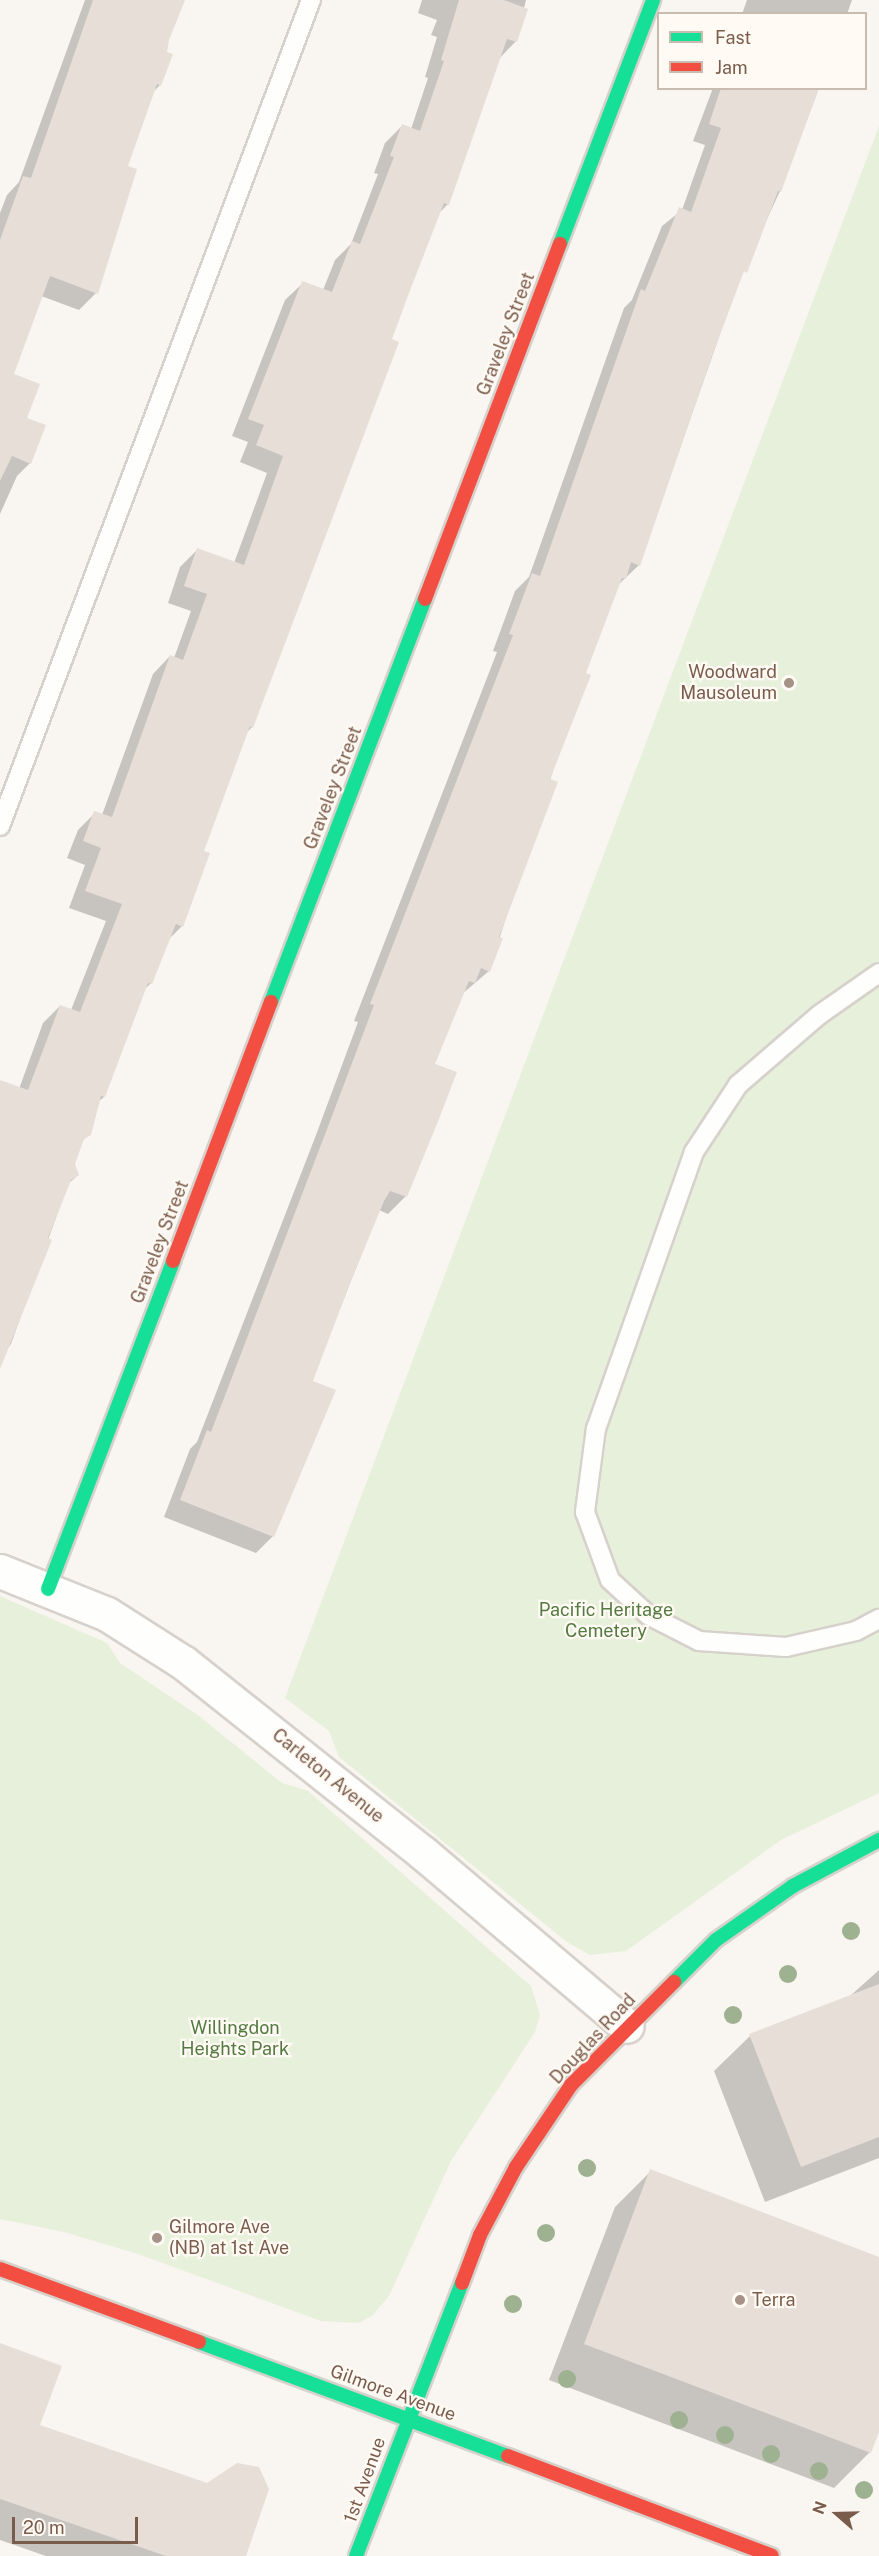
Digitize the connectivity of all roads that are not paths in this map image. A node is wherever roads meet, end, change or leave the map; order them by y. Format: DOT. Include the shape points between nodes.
graph roads {
  1 [pos="311,0"];
  2 [pos="652,0"];
  3 [pos="0,826"];
  4 [pos="879,973"];
  5 [pos="0,1571"];
  6 [pos="48,1589"];
  7 [pos="879,1619"];
  8 [pos="879,1840"];
  9 [pos="627,2026"];
  10 [pos="0,2269"];
  11 [pos="407,2417"];
  12 [pos="356,2556"];
  13 [pos="772,2556"];
  1 -- 3 [label="lane"];
  2 -- 6 [label="street, Graveley Street"];
  4 -- 7 [label="lane" via="819,1015 738,1085 694,1152 596,1428 585,1512 610,1580 648,1615 699,1641 786,1647 856,1630"];
  5 -- 6 [label="street, Carleton Avenue"];
  6 -- 9 [label="street, Carleton Avenue" via="92,1607 148,1638 251,1713"];
  8 -- 9 [label="street, Douglas Road" via="793,1886 716,1940"];
  9 -- 11 [label="street, Douglas Road" via="571,2085 516,2167 480,2235"];
  10 -- 11 [label="street, Gilmore Avenue"];
  11 -- 12 [label="street, 1st Avenue"];
  11 -- 13 [label="street, Gilmore Avenue"];
}
